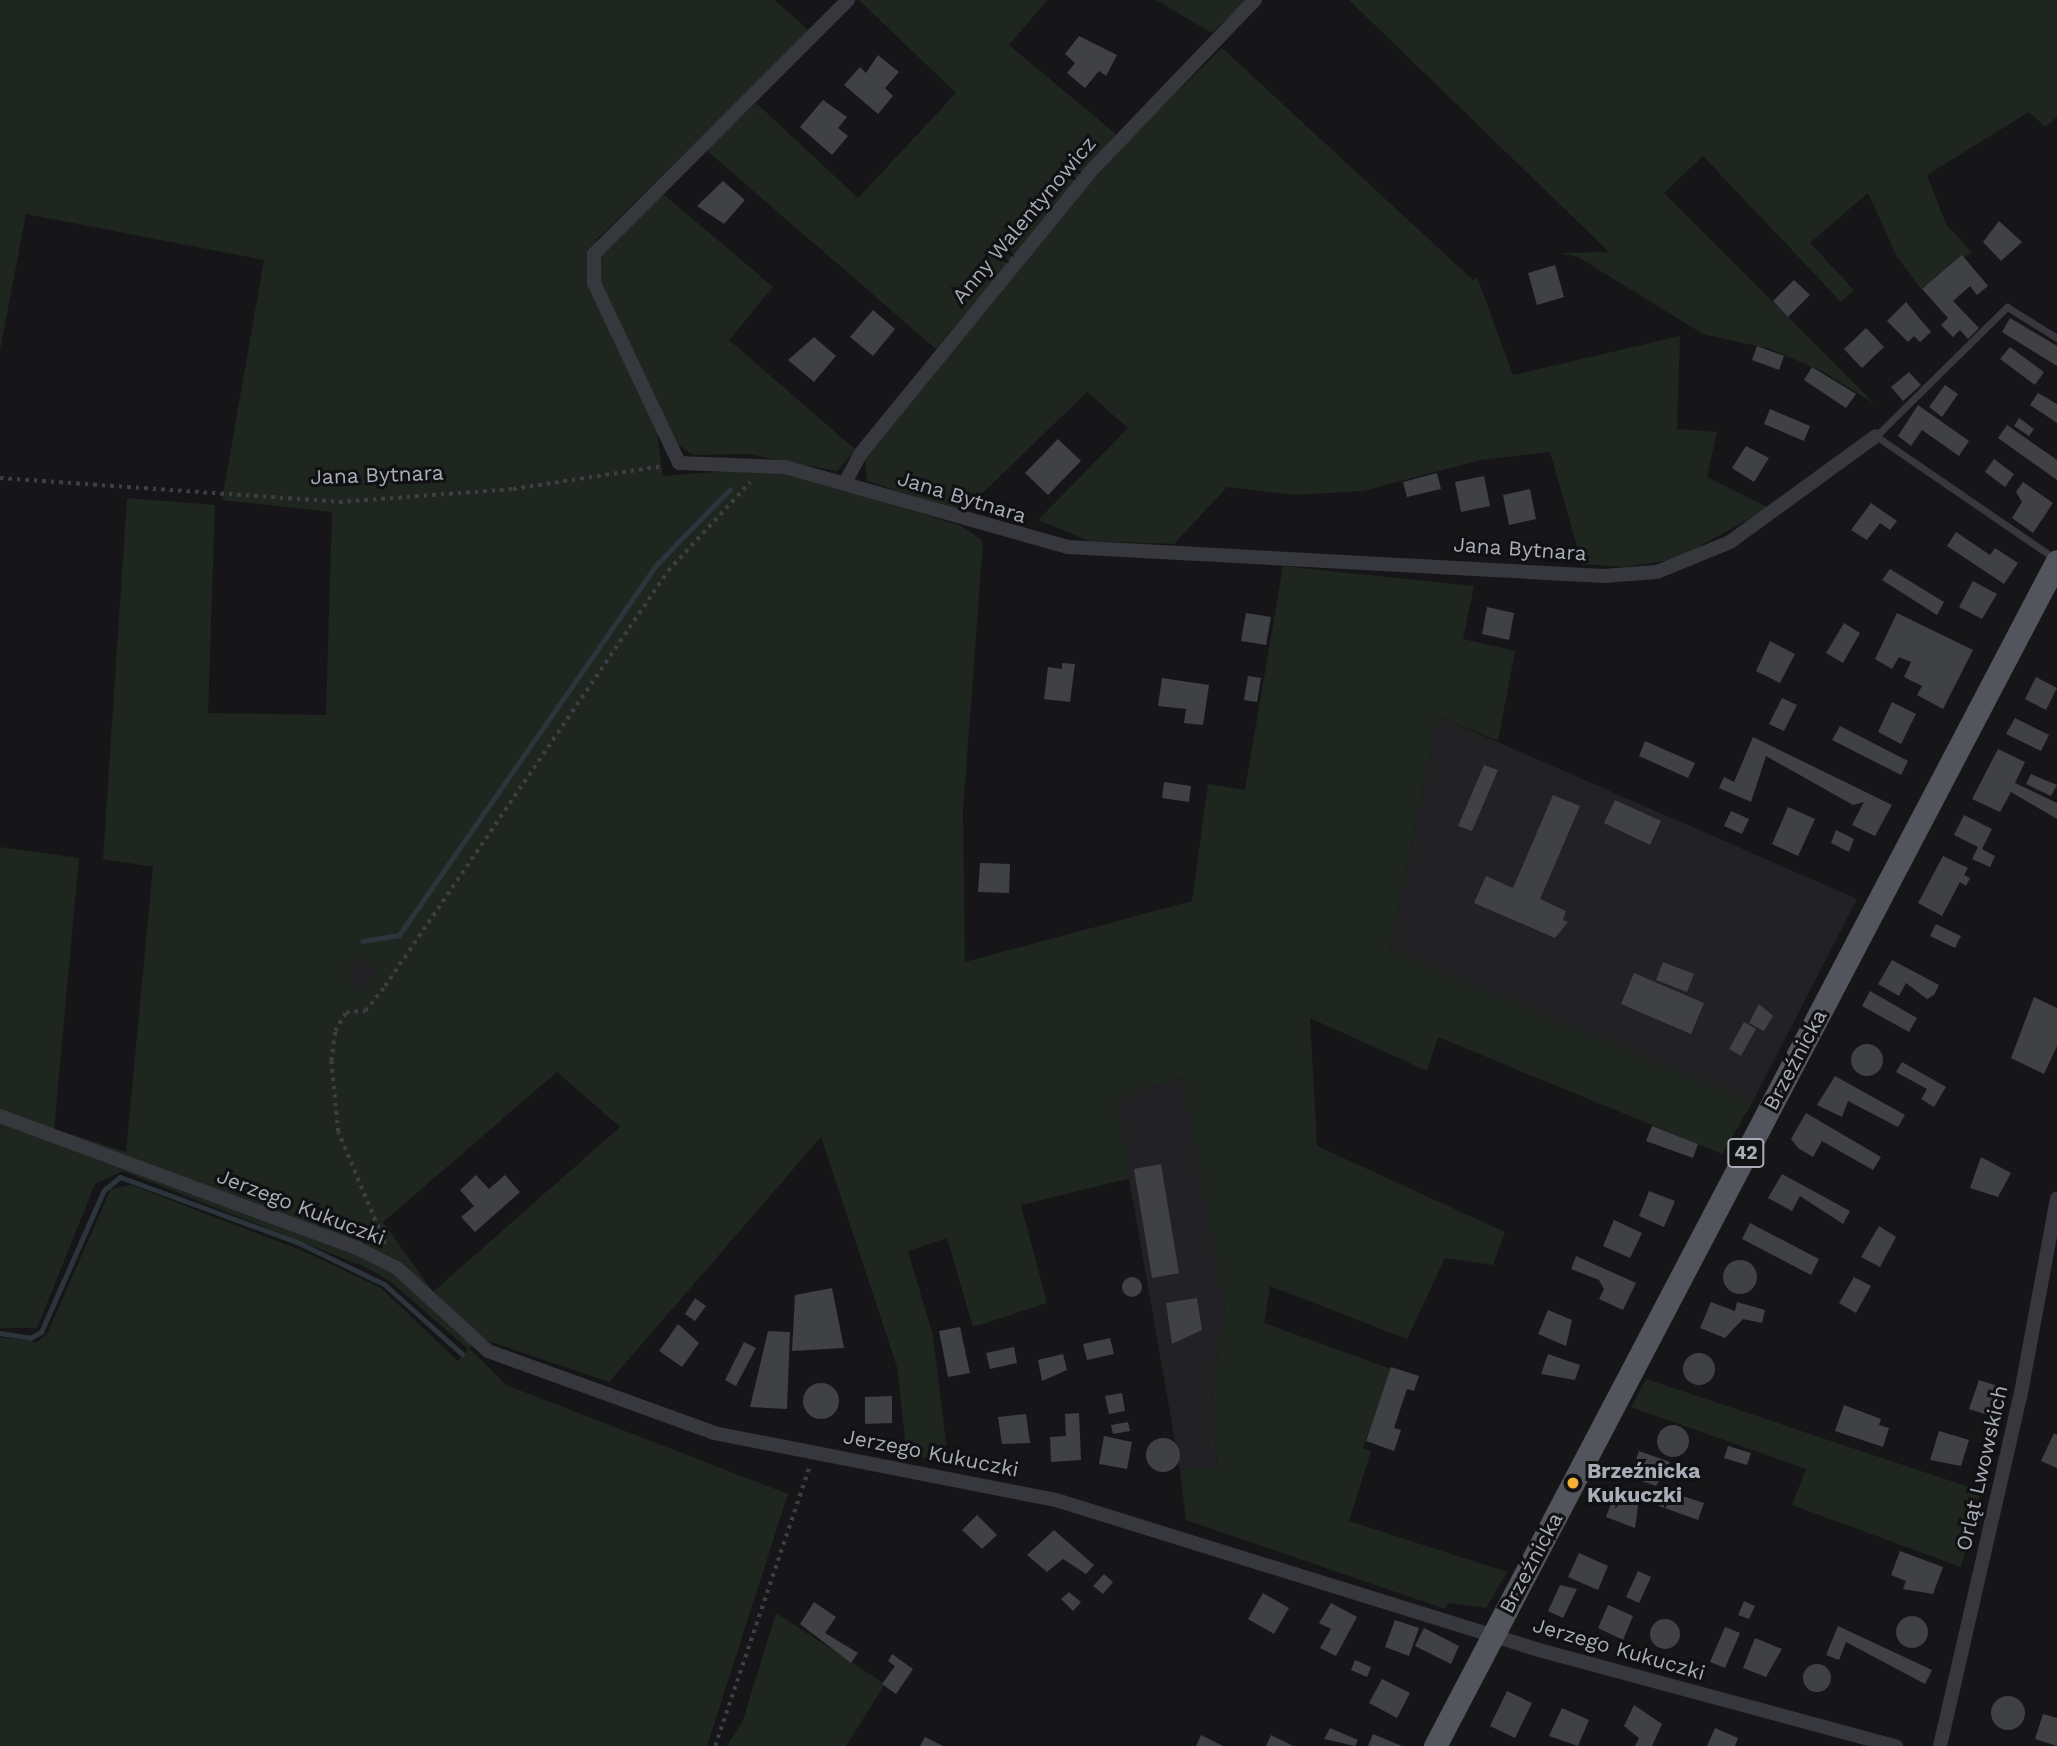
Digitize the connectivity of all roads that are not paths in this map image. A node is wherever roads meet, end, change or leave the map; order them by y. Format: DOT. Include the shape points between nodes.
graph roads {
  1 [pos="848,0"];
  2 [pos="1255,0"];
  3 [pos="2057,338"];
  4 [pos="1877,436"];
  5 [pos="845,483"];
  6 [pos="2057,561"];
  7 [pos="0,1116"];
  8 [pos="2057,1198"];
  9 [pos="1494,1633"];
  10 [pos="1436,1746"];
  11 [pos="1896,1746"];
  12 [pos="1940,1746"];
  1 -- 5 [label="street, Jana Bytnara" via="594,254 594,283 679,463 766,463"];
  2 -- 5 [label="street, Anny Walentynowicz" via="1089,173 861,453"];
  3 -- 4 [label="lane, Jana Bytnara" via="2007,307"];
  4 -- 5 [label="street, Jana Bytnara" via="1730,542 1681,565 1632,576 1068,547"];
  4 -- 6 [label="lane"];
  6 -- 9 [label="main road, Brzeźnicka / 42"];
  7 -- 9 [label="street, Jerzego Kukuczki" via="397,1268 488,1351 713,1433 1056,1500"];
  8 -- 12 [label="street, Orląt Lwowskich" via="2020,1398"];
  9 -- 10 [label="main road, Brzeźnicka / 42"];
  9 -- 11 [label="street, Jerzego Kukuczki"];
}
